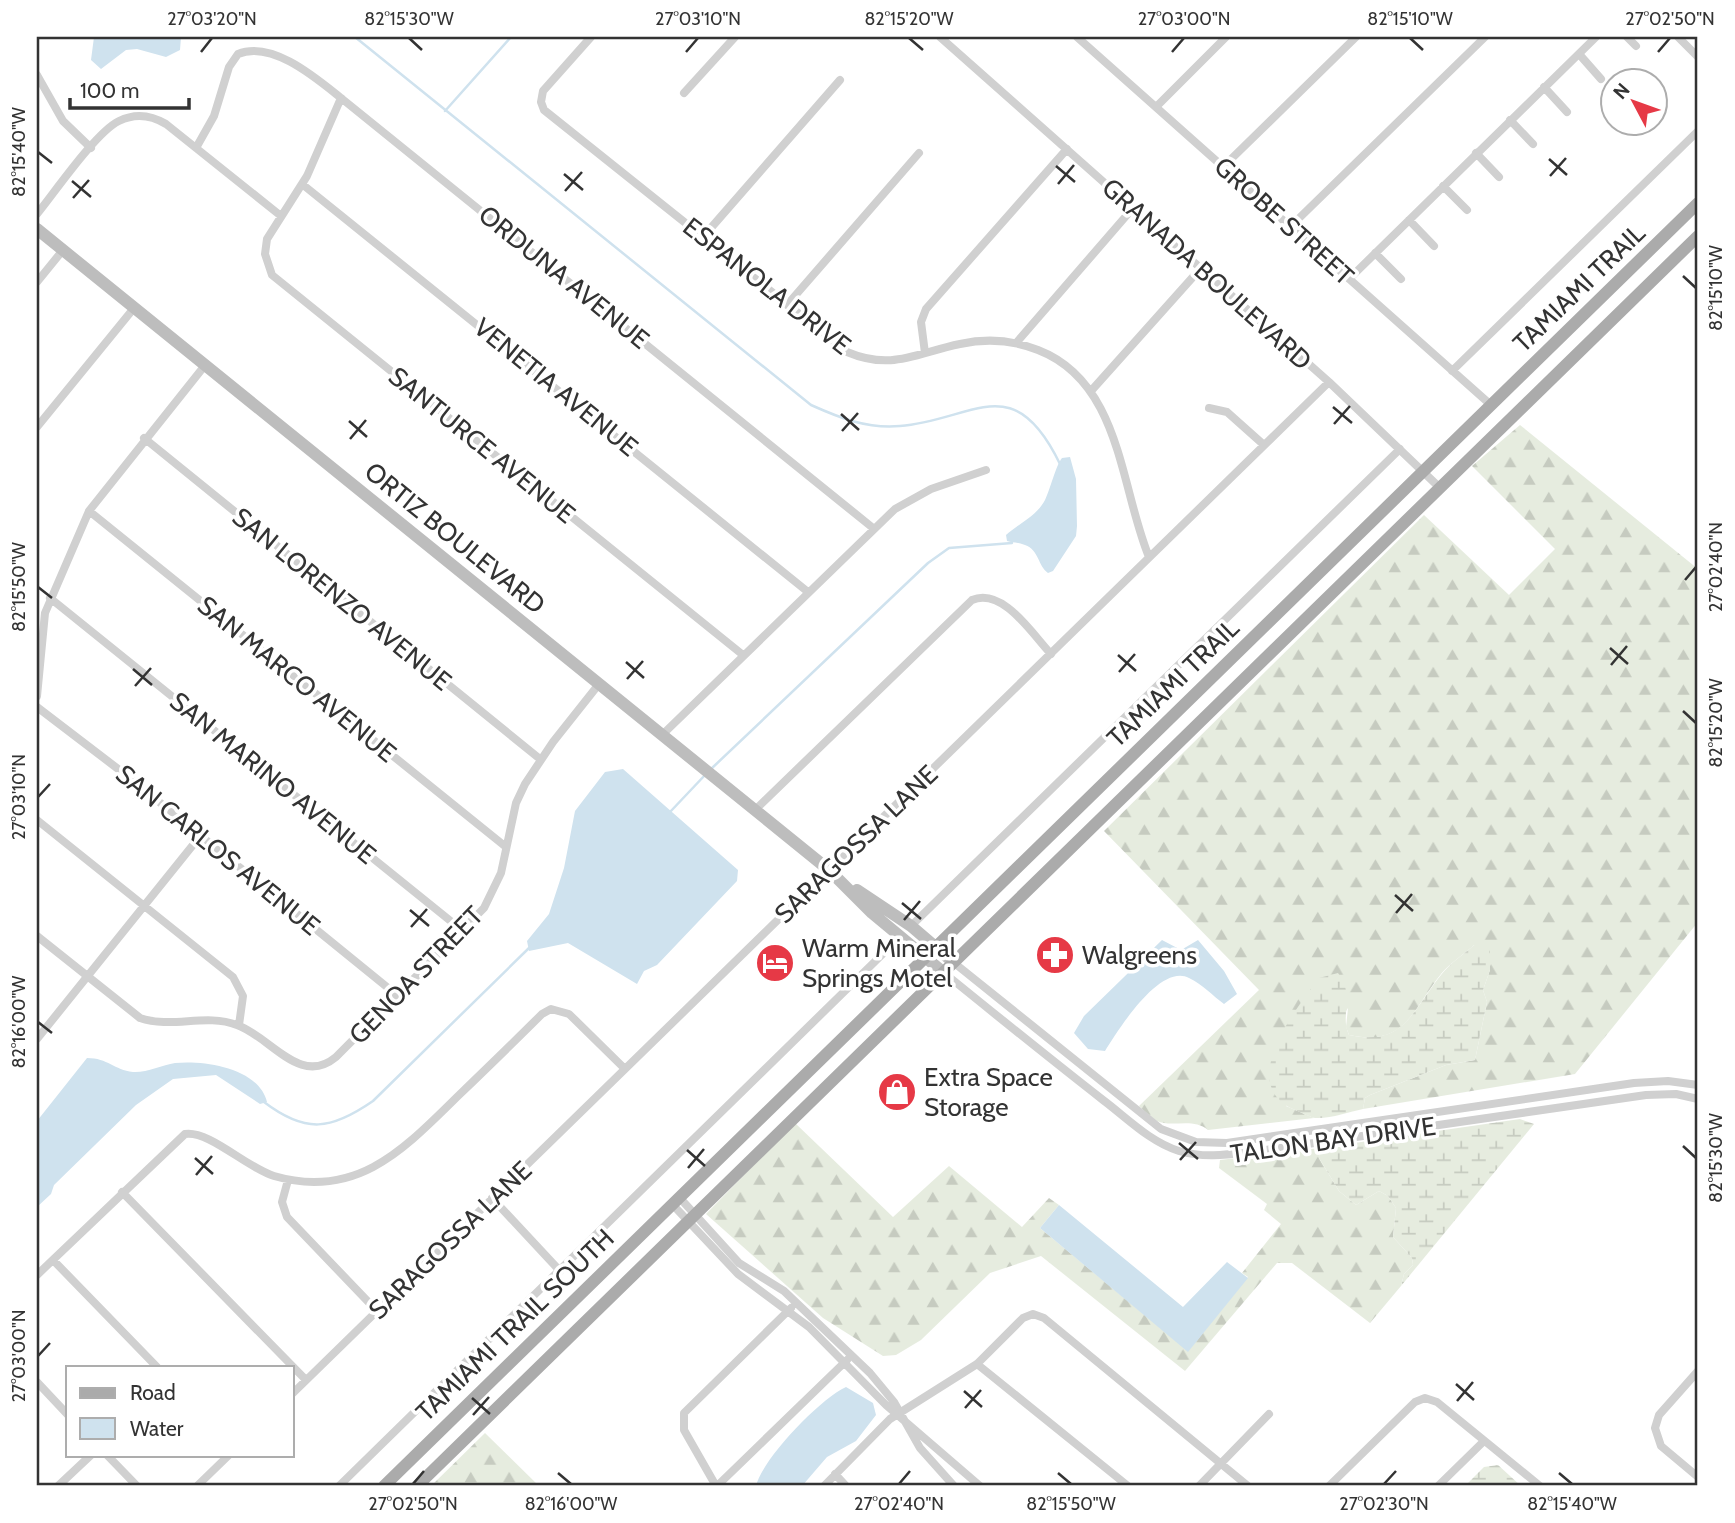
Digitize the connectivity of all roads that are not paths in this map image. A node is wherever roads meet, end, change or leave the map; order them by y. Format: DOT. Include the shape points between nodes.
graph roads {
  1 [pos="591,37"];
  2 [pos="734,37"];
  3 [pos="940,37"];
  4 [pos="1077,37"];
  5 [pos="1226,37"];
  6 [pos="1356,37"];
  7 [pos="1485,37"];
  8 [pos="1596,37"];
  9 [pos="1627,37"];
  10 [pos="1678,37"];
  11 [pos="1636,46"];
  12 [pos="1579,54"];
  13 [pos="1698,57"];
  14 [pos="37,75"];
  15 [pos="1598,76"];
  16 [pos="840,80"];
  17 [pos="1545,87"];
  18 [pos="684,93"];
  19 [pos="341,98"];
  20 [pos="1156,107"];
  21 [pos="1567,111"];
  22 [pos="1510,120"];
  23 [pos="1698,131"];
  24 [pos="1533,144"];
  25 [pos="92,148"];
  26 [pos="196,148"];
  27 [pos="1067,149"];
  28 [pos="919,153"];
  29 [pos="1476,153"];
  30 [pos="1224,166"];
  31 [pos="1499,177"];
  32 [pos="302,184"];
  33 [pos="1443,186"];
  34 [pos="1698,203"];
  35 [pos="1133,208"];
  36 [pos="1467,210"];
  37 [pos="37,214"];
  38 [pos="281,216"];
  39 [pos="1409,220"];
  40 [pos="1290,228"];
  41 [pos="37,229"];
  42 [pos="1698,236"];
  43 [pos="703,237"];
  44 [pos="1434,246"];
  45 [pos="63,250"];
  46 [pos="1375,253"];
  47 [pos="1201,268"];
  48 [pos="1349,279"];
  49 [pos="1401,279"];
  50 [pos="37,282"];
  51 [pos="787,305"];
  52 [pos="134,308"];
  53 [pos="1017,342"];
  54 [pos="925,353"];
  55 [pos="206,364"];
  56 [pos="1452,371"];
  57 [pos="1329,382"];
  58 [pos="1091,391"];
  59 [pos="1490,405"];
  60 [pos="1209,408"];
  61 [pos="37,427"];
  62 [pos="144,438"];
  63 [pos="1264,445"];
  64 [pos="1400,449"];
  65 [pos="986,470"];
  66 [pos="1423,471"];
  67 [pos="1440,487"];
  68 [pos="89,511"];
  69 [pos="873,528"];
  70 [pos="1149,557"];
  71 [pos="808,592"];
  72 [pos="51,598"];
  73 [pos="1051,654"];
  74 [pos="743,655"];
  75 [pos="599,684"];
  76 [pos="37,696"];
  77 [pos="37,707"];
  78 [pos="662,735"];
  79 [pos="540,759"];
  80 [pos="755,810"];
  81 [pos="37,820"];
  82 [pos="201,835"];
  83 [pos="506,848"];
  84 [pos="829,870"];
  85 [pos="845,883"];
  86 [pos="144,906"];
  87 [pos="911,926"];
  88 [pos="463,931"];
  89 [pos="37,936"];
  90 [pos="900,937"];
  91 [pos="936,947"];
  92 [pos="925,957"];
  93 [pos="953,962"];
  94 [pos="943,972"];
  95 [pos="87,977"];
  96 [pos="398,996"];
  97 [pos="239,1025"];
  98 [pos="37,1039"];
  99 [pos="625,1069"];
  100 [pos="1698,1085"];
  101 [pos="1698,1098"];
  102 [pos="288,1180"];
  103 [pos="122,1192"];
  104 [pos="492,1198"];
  105 [pos="676,1200"];
  106 [pos="692,1218"];
  107 [pos="53,1260"];
  108 [pos="749,1270"];
  109 [pos="560,1271"];
  110 [pos="37,1275"];
  111 [pos="743,1278"];
  112 [pos="796,1304"];
  113 [pos="377,1311"];
  114 [pos="789,1311"];
  115 [pos="849,1358"];
  116 [pos="977,1364"];
  117 [pos="156,1366"];
  118 [pos="291,1366"];
  119 [pos="294,1369"];
  120 [pos="1698,1371"];
  121 [pos="306,1381"];
  122 [pos="37,1382"];
  123 [pos="294,1392"];
  124 [pos="66,1413"];
  125 [pos="898,1413"];
  126 [pos="1269,1414"];
  127 [pos="1484,1441"];
  128 [pos="90,1456"];
  129 [pos="108,1456"];
  130 [pos="228,1456"];
  131 [pos="1222,1464"];
  132 [pos="835,1474"];
  133 [pos="1698,1477"];
  134 [pos="58,1486"];
  135 [pos="137,1486"];
  136 [pos="197,1486"];
  137 [pos="339,1486"];
  138 [pos="383,1486"];
  139 [pos="417,1486"];
  140 [pos="717,1486"];
  141 [pos="824,1486"];
  142 [pos="846,1486"];
  143 [pos="954,1486"];
  144 [pos="980,1486"];
  145 [pos="1128,1486"];
  146 [pos="1199,1486"];
  147 [pos="1248,1486"];
  148 [pos="1329,1486"];
  149 [pos="1438,1486"];
  150 [pos="1540,1486"];
  1 -- 43 [label="street, ESPANOLA DRIVE" via="543,91 544,110"];
  2 -- 18 [label="street"];
  3 -- 27 [label="street, GRANADA BOULEVARD"];
  4 -- 20 [label="street, GROBE STREET"];
  5 -- 20 [label="street"];
  6 -- 30 [label="street"];
  7 -- 40 [label="street"];
  8 -- 12 [label="street"];
  9 -- 11 [label="street"];
  10 -- 13 [label="street"];
  12 -- 15 [label="street"];
  12 -- 17 [label="street"];
  14 -- 25 [label="street" via="63,121"];
  16 -- 43 [label="street"];
  17 -- 21 [label="street"];
  17 -- 22 [label="street"];
  19 -- 26 [label="street, ORDUNA AVENUE" via="278,58 243,52 229,67 214,116"];
  19 -- 32 [label="street, SANTURCE AVENUE"];
  19 -- 69 [label="street, ORDUNA AVENUE"];
  20 -- 30 [label="street, GROBE STREET"];
  22 -- 24 [label="street"];
  22 -- 29 [label="street"];
  23 -- 56 [label="street, TAMIAMI TRAIL"];
  25 -- 26 [label="street" via="113,124 135,116 161,121"];
  25 -- 37 [label="street"];
  26 -- 38 [label="street"];
  27 -- 35 [label="street, GRANADA BOULEVARD"];
  27 -- 54 [label="street" via="926,309 920,322"];
  28 -- 51 [label="street"];
  29 -- 31 [label="street"];
  29 -- 33 [label="street"];
  30 -- 40 [label="street, GROBE STREET"];
  32 -- 38 [label="street, SANTURCE AVENUE"];
  32 -- 71 [label="street, VENETIA AVENUE"];
  33 -- 36 [label="street"];
  33 -- 39 [label="street"];
  34 -- 59 [label="main road, TAMIAMI TRAIL"];
  35 -- 47 [label="street, GRANADA BOULEVARD"];
  35 -- 53 [label="street"];
  38 -- 74 [label="street, SANTURCE AVENUE" via="267,239 265,254 269,270 278,280"];
  39 -- 44 [label="street"];
  39 -- 46 [label="street"];
  40 -- 48 [label="street, GROBE STREET"];
  41 -- 45 [label="street, ORTIZ BOULEVARD"];
  42 -- 67 [label="main road, TAMIAMI TRAIL"];
  43 -- 51 [label="street, ESPANOLA DRIVE"];
  45 -- 50 [label="street"];
  45 -- 52 [label="street, ORTIZ BOULEVARD"];
  46 -- 48 [label="street"];
  46 -- 49 [label="street"];
  47 -- 57 [label="street, GRANADA BOULEVARD"];
  47 -- 58 [label="street"];
  48 -- 56 [label="street, GROBE STREET"];
  51 -- 54 [label="street, ESPANOLA DRIVE" via="837,346 859,357 895,362"];
  52 -- 55 [label="street, ORTIZ BOULEVARD"];
  52 -- 61 [label="street"];
  53 -- 54 [label="street, ESPANOLA DRIVE" via="982,340"];
  53 -- 58 [label="street, ESPANOLA DRIVE" via="1060,361"];
  55 -- 62 [label="street"];
  55 -- 75 [label="street, ORTIZ BOULEVARD"];
  56 -- 59 [label="street, GROBE STREET"];
  57 -- 63 [label="street, SARAGOSSA LANE"];
  57 -- 64 [label="street, GRANADA BOULEVARD"];
  58 -- 70 [label="street, ESPANOLA DRIVE" via="1108,424"];
  59 -- 66 [label="main road, TAMIAMI TRAIL"];
  60 -- 63 [label="street" via="1227,412"];
  62 -- 68 [label="street"];
  62 -- 79 [label="street, SAN LORENZO AVENUE"];
  63 -- 70 [label="street, SARAGOSSA LANE"];
  64 -- 66 [label="street, GRANADA BOULEVARD"];
  64 -- 87 [label="street"];
  65 -- 69 [label="street" via="912,498"];
  66 -- 67 [label="street, GRANADA BOULEVARD"];
  66 -- 91 [label="main road, TAMIAMI TRAIL"];
  67 -- 93 [label="main road, TAMIAMI TRAIL"];
  68 -- 72 [label="street"];
  68 -- 83 [label="street, SAN MARCO AVENUE"];
  69 -- 71 [label="street"];
  70 -- 73 [label="street, SARAGOSSA LANE"];
  71 -- 74 [label="street"];
  72 -- 76 [label="street" via="41,634"];
  72 -- 88 [label="street, SAN MARINO AVENUE"];
  73 -- 80 [label="street" via="1002,603 987,597 966,605"];
  73 -- 84 [label="street, SARAGOSSA LANE"];
  74 -- 78 [label="street"];
  75 -- 78 [label="street, ORTIZ BOULEVARD"];
  75 -- 79 [label="street, GENOA STREET"];
  77 -- 82 [label="street, SAN CARLOS AVENUE"];
  78 -- 80 [label="street, ORTIZ BOULEVARD"];
  79 -- 83 [label="street, GENOA STREET" via="516,803"];
  80 -- 84 [label="street, ORTIZ BOULEVARD"];
  81 -- 86 [label="street"];
  82 -- 86 [label="street"];
  82 -- 96 [label="street, SAN CARLOS AVENUE"];
  83 -- 88 [label="street, GENOA STREET" via="493,893"];
  84 -- 85 [label="street, ORTIZ BOULEVARD"];
  84 -- 99 [label="street, SARAGOSSA LANE"];
  85 -- 87 [label="street, ORTIZ BOULEVARD"];
  85 -- 90 [label="street, ORTIZ BOULEVARD"];
  86 -- 95 [label="street"];
  86 -- 97 [label="street" via="238,982 244,1000"];
  87 -- 91 [label="street, ORTIZ BOULEVARD"];
  88 -- 96 [label="street, GENOA STREET"];
  89 -- 95 [label="street"];
  90 -- 92 [label="street, ORTIZ BOULEVARD"];
  90 -- 109 [label="street"];
  91 -- 92 [label="main road, TAMIAMI TRAIL"];
  91 -- 93 [label="street, ORTIZ BOULEVARD"];
  92 -- 94 [label="street, ORTIZ BOULEVARD"];
  92 -- 105 [label="main road, TAMIAMI TRAIL"];
  93 -- 94 [label="main road, TAMIAMI TRAIL"];
  93 -- 100 [label="street, TALON BAY DRIVE" via="1156,1125 1196,1142 1227,1143 1634,1083"];
  94 -- 101 [label="street, TALON BAY DRIVE" via="1147,1134 1192,1154 1259,1151 1646,1095"];
  94 -- 106 [label="main road, TAMIAMI TRAIL"];
  95 -- 97 [label="street" via="146,1020 209,1019"];
  95 -- 98 [label="street"];
  96 -- 97 [label="street, GENOA STREET" via="336,1057 313,1068 298,1064"];
  99 -- 102 [label="street" via="569,1014 555,1009 542,1014 388,1160 338,1180"];
  99 -- 104 [label="street, SARAGOSSA LANE"];
  102 -- 103 [label="street" via="253,1168 201,1134 185,1134"];
  102 -- 113 [label="street" via="282,1202 287,1217"];
  103 -- 107 [label="street"];
  103 -- 118 [label="street"];
  104 -- 109 [label="street"];
  104 -- 113 [label="street, SARAGOSSA LANE"];
  105 -- 106 [label="street"];
  105 -- 138 [label="main road, TAMIAMI TRAIL SOUTH"];
  106 -- 108 [label="street"];
  106 -- 111 [label="street"];
  106 -- 139 [label="main road, TAMIAMI TRAIL SOUTH"];
  107 -- 110 [label="street"];
  107 -- 117 [label="street"];
  108 -- 111 [label="street"];
  108 -- 112 [label="street"];
  109 -- 137 [label="street"];
  111 -- 114 [label="street"];
  112 -- 114 [label="street"];
  112 -- 115 [label="street"];
  113 -- 121 [label="street, SARAGOSSA LANE"];
  114 -- 115 [label="street"];
  114 -- 140 [label="street" via="684,1413 684,1430"];
  115 -- 125 [label="street" via="886,1391"];
  115 -- 140 [label="street"];
  116 -- 125 [label="street"];
  116 -- 131 [label="street" via="1025,1317 1038,1315"];
  116 -- 145 [label="street"];
  119 -- 121 [label="street"];
  120 -- 133 [label="street" via="1659,1415 1655,1428 1661,1446"];
  121 -- 123 [label="street, SARAGOSSA LANE"];
  122 -- 124 [label="street"];
  125 -- 132 [label="street"];
  125 -- 143 [label="street" via="920,1448"];
  125 -- 144 [label="street"];
  126 -- 131 [label="street"];
  127 -- 148 [label="street" via="1435,1401 1422,1398"];
  127 -- 149 [label="street"];
  127 -- 150 [label="street"];
  128 -- 134 [label="street"];
  129 -- 135 [label="street"];
  130 -- 136 [label="street"];
  131 -- 146 [label="street"];
  131 -- 147 [label="street"];
  132 -- 141 [label="street"];
  132 -- 142 [label="street"];
}
